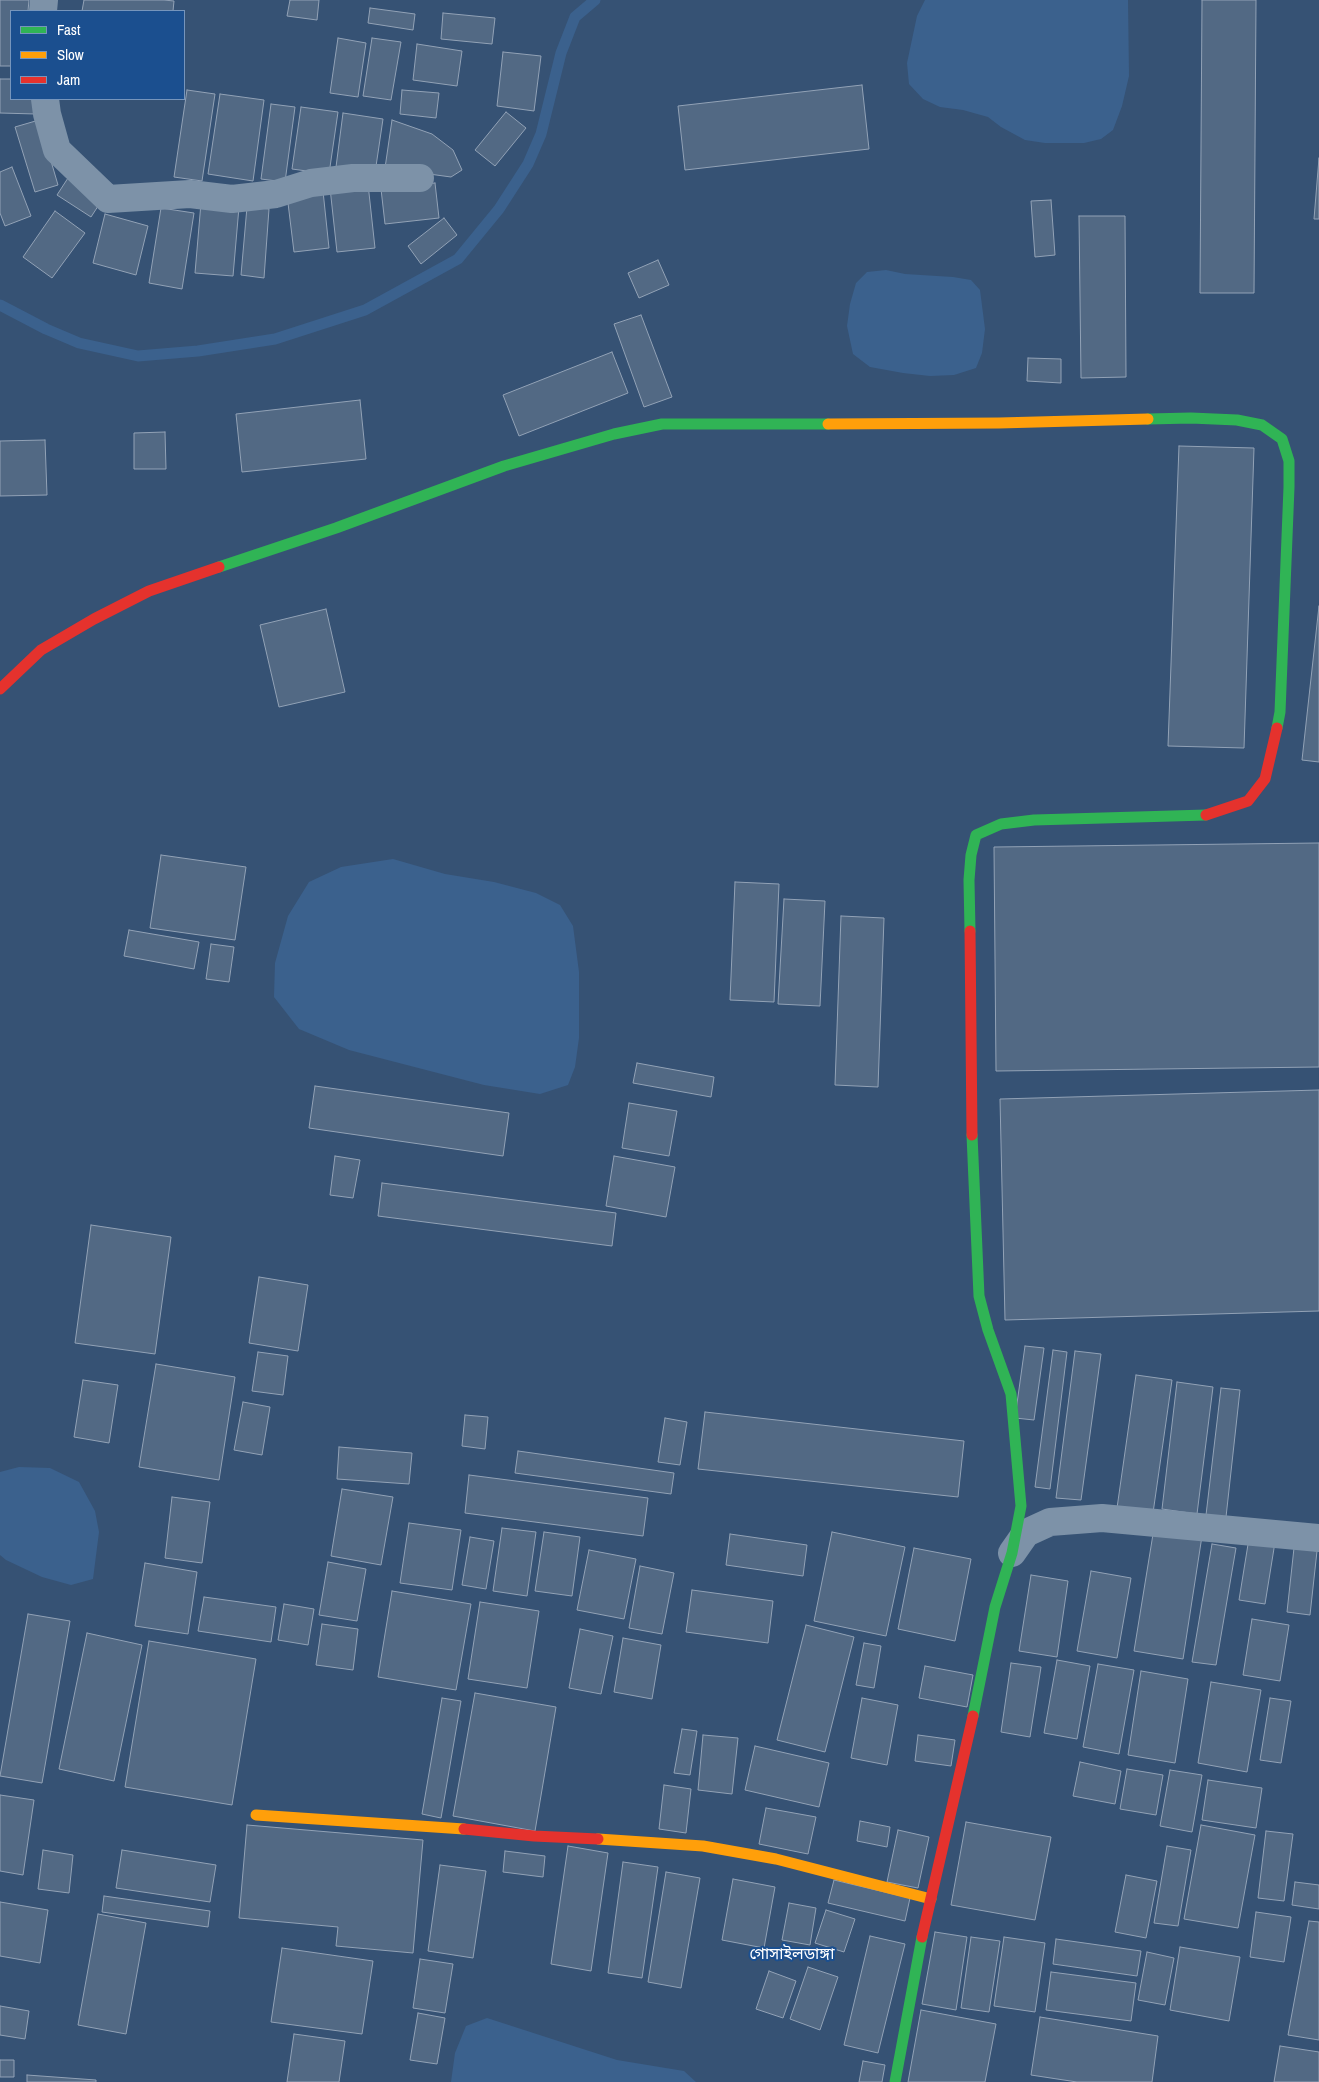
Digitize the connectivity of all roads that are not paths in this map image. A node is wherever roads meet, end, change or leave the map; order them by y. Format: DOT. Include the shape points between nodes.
graph roads {
  1 [pos="45,100"];
  2 [pos="420,178"];
  3 [pos="0,689"];
  4 [pos="1319,1538"];
  5 [pos="1012,1553"];
  6 [pos="256,1815"];
  7 [pos="931,1899"];
  8 [pos="895,2082"];
  1 -- 2 [label="street" via="57,150 108,199 190,194 232,199 276,194 311,183 353,178"];
  3 -- 5 [label="street" via="40,650 150,591 336,528 504,466 614,434 662,424 999,423 1192,418 1238,420 1262,425 1282,439 1289,461 1289,487 1280,712 1273,751 1260,786 1248,801 1210,815 1034,820 1001,824 976,835 970,856 975,1245 979,1296 1011,1394 1021,1506"];
  4 -- 5 [label="street" via="1102,1518 1050,1522 1026,1533"];
  5 -- 7 [label="street" via="995,1607"];
  6 -- 7 [label="street" via="703,1846 776,1859"];
  7 -- 8 [label="street"];
}
